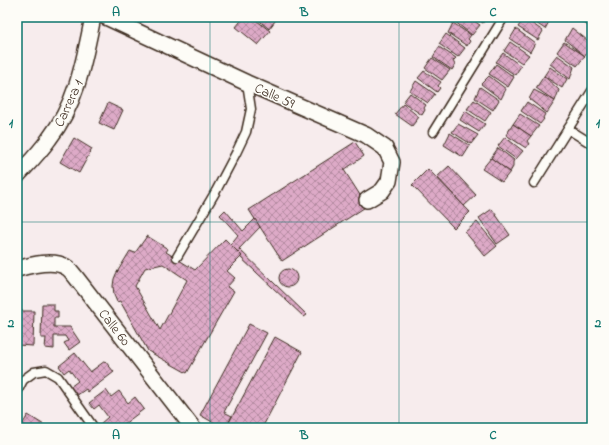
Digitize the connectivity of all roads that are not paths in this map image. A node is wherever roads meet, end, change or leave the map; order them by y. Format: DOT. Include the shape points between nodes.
graph roads {
  1 [pos="93,17"];
  2 [pos="106,17"];
  3 [pos="504,17"];
  4 [pos="584,17"];
  5 [pos="592,22"];
  6 [pos="247,83"];
  7 [pos="592,91"];
  8 [pos="568,129"];
  9 [pos="433,132"];
  10 [pos="592,144"];
  11 [pos="17,176"];
  12 [pos="534,183"];
  13 [pos="367,200"];
  14 [pos="177,258"];
  15 [pos="17,269"];
  16 [pos="17,392"];
  17 [pos="94,428"];
  18 [pos="193,428"];
  1 -- 11 [label="street, Carrera 1" via="83,70 68,110 50,139"];
  2 -- 6 [label="street, Calle 59"];
  3 -- 9 [label="lane"];
  4 -- 5 [label="lane"];
  6 -- 13 [label="street, Calle 59" via="366,135 385,148 392,162 389,181 382,192"];
  6 -- 14 [label="lane" via="251,110 246,132 216,191"];
  7 -- 8 [label="lane"];
  8 -- 10 [label="lane"];
  8 -- 12 [label="lane"];
  15 -- 18 [label="street, Calle 60" via="39,263 66,267"];
  16 -- 17 [label="lane" via="23,380 34,372 46,370 58,377"];
}
